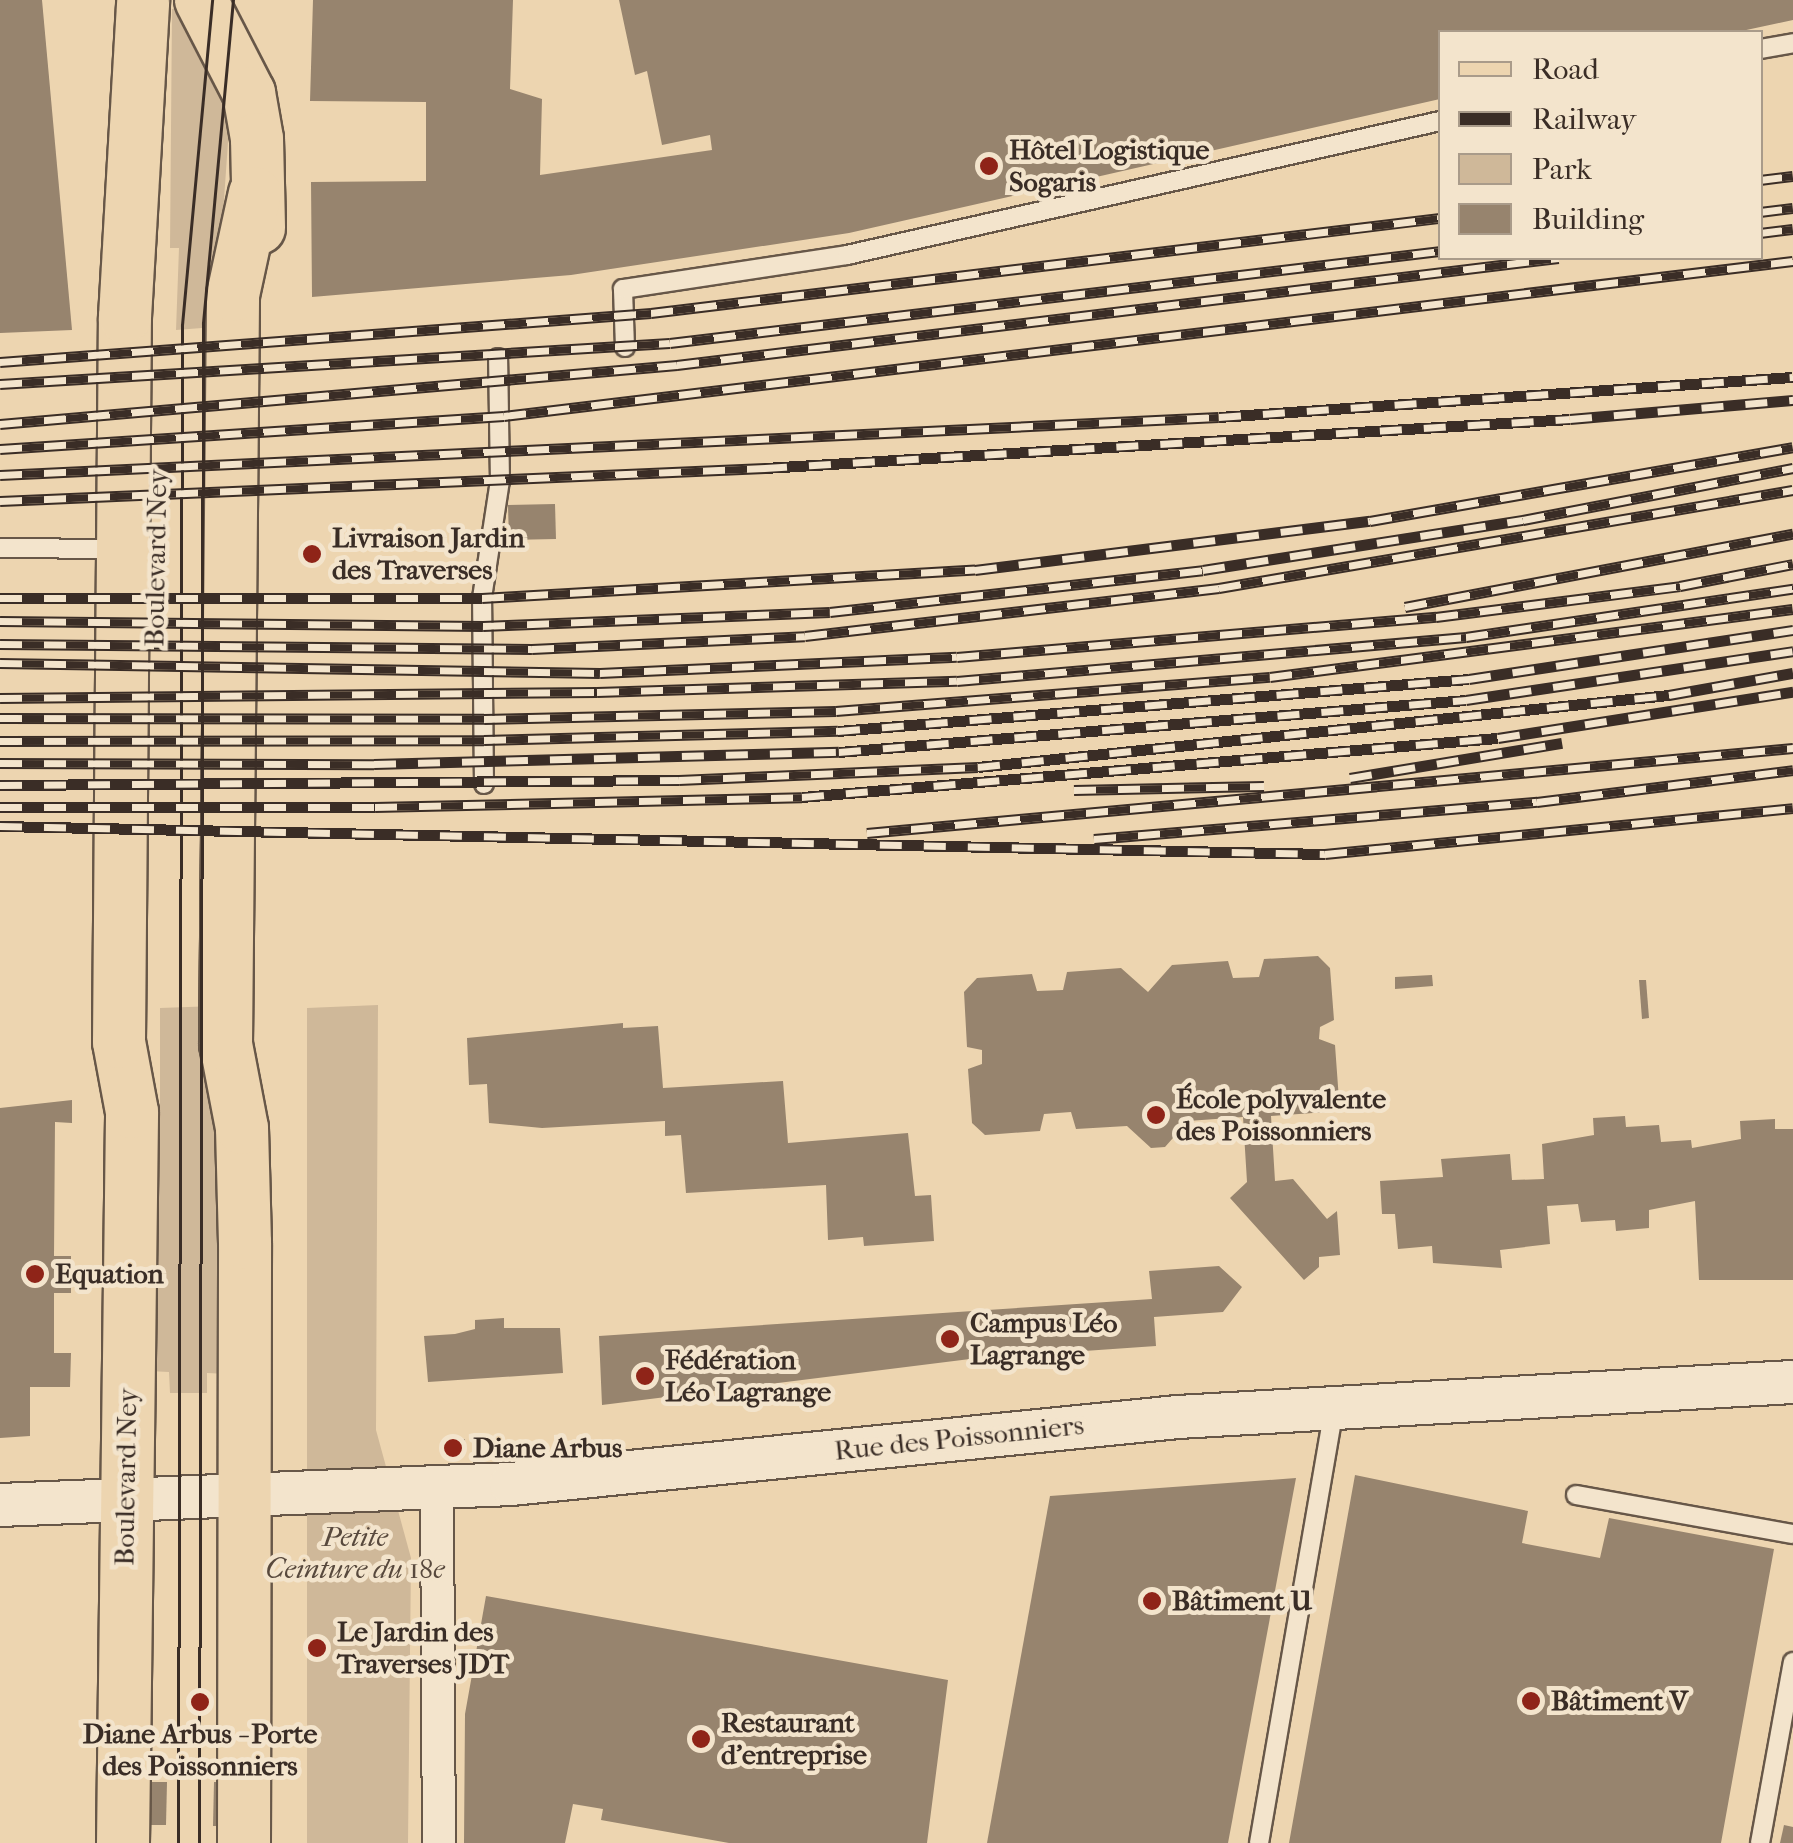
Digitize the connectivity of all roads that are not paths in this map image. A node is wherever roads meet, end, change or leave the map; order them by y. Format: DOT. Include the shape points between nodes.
graph roads {
  1 [pos="201,0"];
  2 [pos="143,1"];
  3 [pos="1793,43"];
  4 [pos="1763,49"];
  5 [pos="1438,121"];
  6 [pos="625,347"];
  7 [pos="498,358"];
  8 [pos="0,548"];
  9 [pos="124,549"];
  10 [pos="484,784"];
  11 [pos="132,1112"];
  12 [pos="1793,1382"];
  13 [pos="1334,1408"];
  14 [pos="437,1488"];
  15 [pos="1576,1495"];
  16 [pos="246,1496"];
  17 [pos="126,1501"];
  18 [pos="0,1505"];
  19 [pos="1793,1534"];
  20 [pos="1793,1662"];
  21 [pos="123,1843"];
  22 [pos="244,1843"];
  23 [pos="439,1843"];
  24 [pos="1259,1843"];
  25 [pos="1760,1843"];
  1 -- 16 [label="main road" via="249,93 258,139 255,192 233,295 226,1044 242,1128"];
  2 -- 9 [label="main road, Boulevard Ney" via="128,201"];
  2 -- 11 [label="main road, Boulevard Ney" via="158,316 150,1041"];
  3 -- 4 [label="lane"];
  5 -- 6 [label="lane" via="847,256 623,289"];
  7 -- 10 [label="lane" via="500,482 482,598"];
  8 -- 9 [label="lane"];
  9 -- 11 [label="main road, Boulevard Ney" via="119,1042"];
  11 -- 17 [label="main road, Boulevard Ney"];
  12 -- 13 [label="street, Rue des Poissonniers"];
  13 -- 14 [label="street, Rue des Poissonniers" via="958,1436 644,1473"];
  13 -- 24 [label="lane"];
  14 -- 16 [label="street, Rue des Poissonniers"];
  14 -- 23 [label="street"];
  15 -- 19 [label="lane"];
  16 -- 17 [label="street, Rue des Poissonniers"];
  16 -- 22 [label="main road"];
  17 -- 18 [label="street, Rue des Poissonniers"];
  17 -- 21 [label="main road, Boulevard Ney"];
  20 -- 25 [label="lane"];
}
